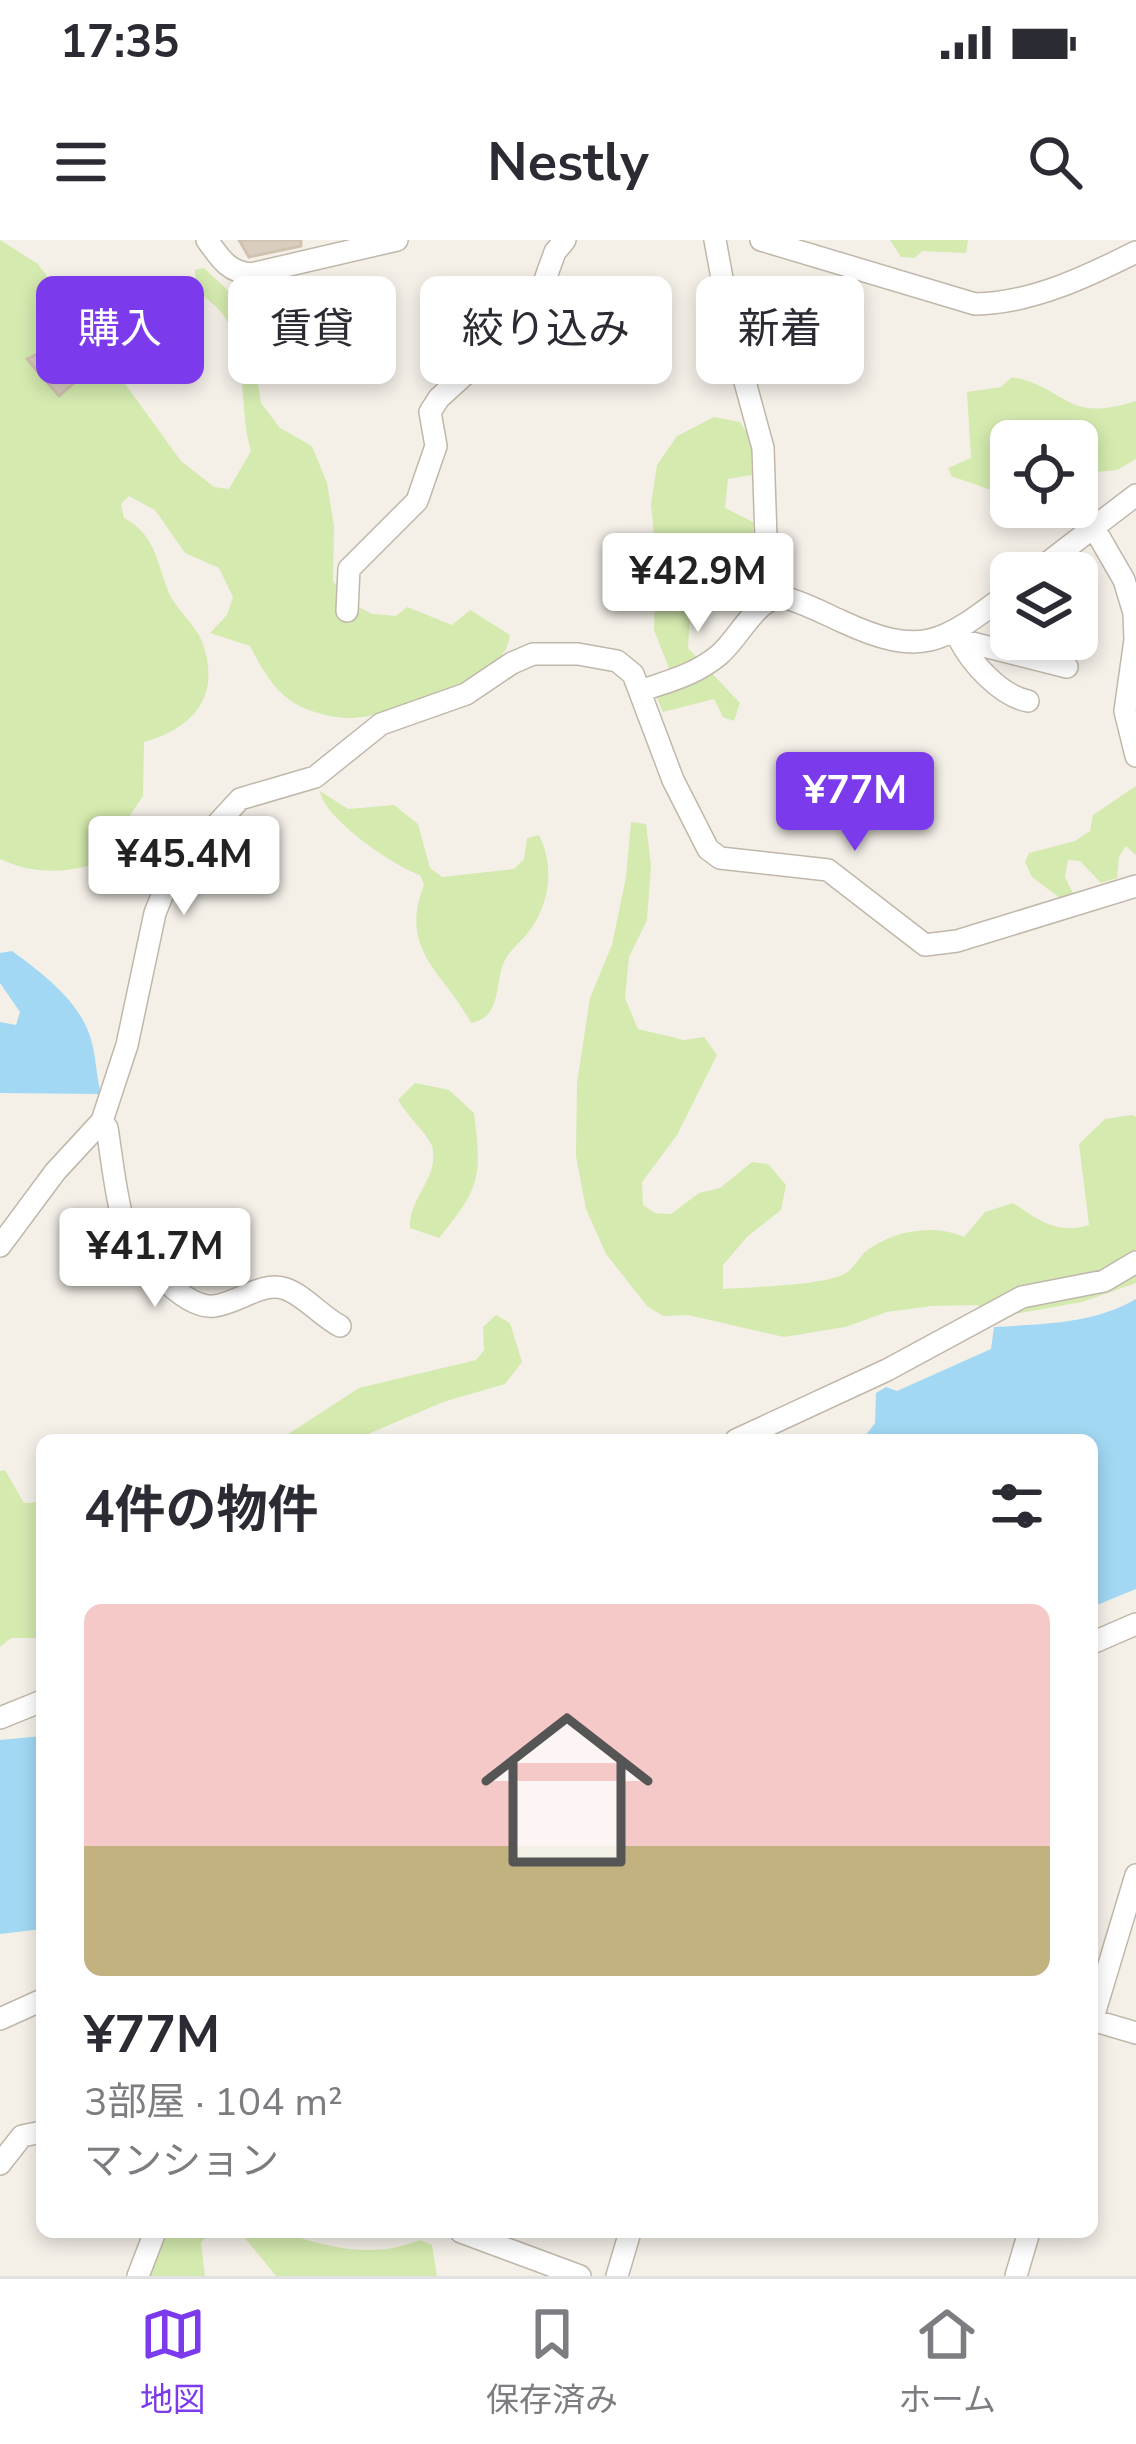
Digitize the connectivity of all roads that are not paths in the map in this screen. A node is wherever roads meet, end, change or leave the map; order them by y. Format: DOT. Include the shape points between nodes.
graph roads {
  1 [pos="207,240"];
  2 [pos="397,240"];
  3 [pos="565,240"];
  4 [pos="715,240"];
  5 [pos="761,240"];
  6 [pos="1136,252"];
  7 [pos="1136,496"];
  8 [pos="1098,525"];
  9 [pos="1094,528"];
  10 [pos="1062,552"];
  11 [pos="768,599"];
  12 [pos="990,609"];
  13 [pos="347,611"];
  14 [pos="958,636"];
  15 [pos="1067,667"];
  16 [pos="640,691"];
  17 [pos="1028,701"];
  18 [pos="1136,756"];
  19 [pos="1136,886"];
  20 [pos="102,1121"];
  21 [pos="0,1246"];
  22 [pos="1136,1262"];
  23 [pos="340,1326"];
  24 [pos="749,1434"];
  25 [pos="1136,1624"];
  26 [pos="1098,1640"];
  27 [pos="36,1703"];
  28 [pos="0,1718"];
  29 [pos="1136,1875"];
  30 [pos="1098,2001"];
  31 [pos="36,2003"];
  32 [pos="0,2019"];
  33 [pos="1098,2023"];
  34 [pos="1136,2033"];
  35 [pos="0,2126"];
  36 [pos="32,2134"];
  37 [pos="0,2164"];
  38 [pos="153,2238"];
  39 [pos="477,2238"];
  40 [pos="628,2238"];
  41 [pos="1027,2238"];
  42 [pos="138,2276"];
  43 [pos="580,2276"];
  44 [pos="617,2276"];
  45 [pos="1016,2276"];
  1 -- 2 [label="street" via="223,263 251,274"];
  3 -- 13 [label="street" via="518,322 430,412 436,446 417,501 349,568"];
  4 -- 11 [label="street" via="763,448"];
  5 -- 6 [label="street" via="975,304 1082,279"];
  7 -- 8 [label="street"];
  9 -- 10 [label="street"];
  9 -- 18 [label="street" via="1134,613 1125,711"];
  11 -- 14 [label="street" via="792,599 893,643"];
  11 -- 16 [label="street" via="699,670"];
  12 -- 14 [label="street"];
  14 -- 15 [label="street"];
  14 -- 17 [label="street" via="985,673"];
  16 -- 19 [label="street" via="708,849 720,858 828,870 925,945"];
  16 -- 20 [label="street" via="617,661 533,654 466,694 382,724 315,777 240,799 164,891"];
  20 -- 21 [label="street"];
  20 -- 23 [label="street" via="124,1226 168,1285 189,1302 216,1306 279,1287"];
  22 -- 24 [label="street" via="1104,1281 1022,1297"];
  25 -- 26 [label="street"];
  27 -- 28 [label="street"];
  29 -- 30 [label="street"];
  31 -- 32 [label="street"];
  33 -- 34 [label="street"];
  35 -- 36 [label="street"];
  36 -- 37 [label="street"];
  38 -- 42 [label="street"];
  39 -- 43 [label="street"];
  40 -- 44 [label="street"];
  41 -- 45 [label="street"];
}
